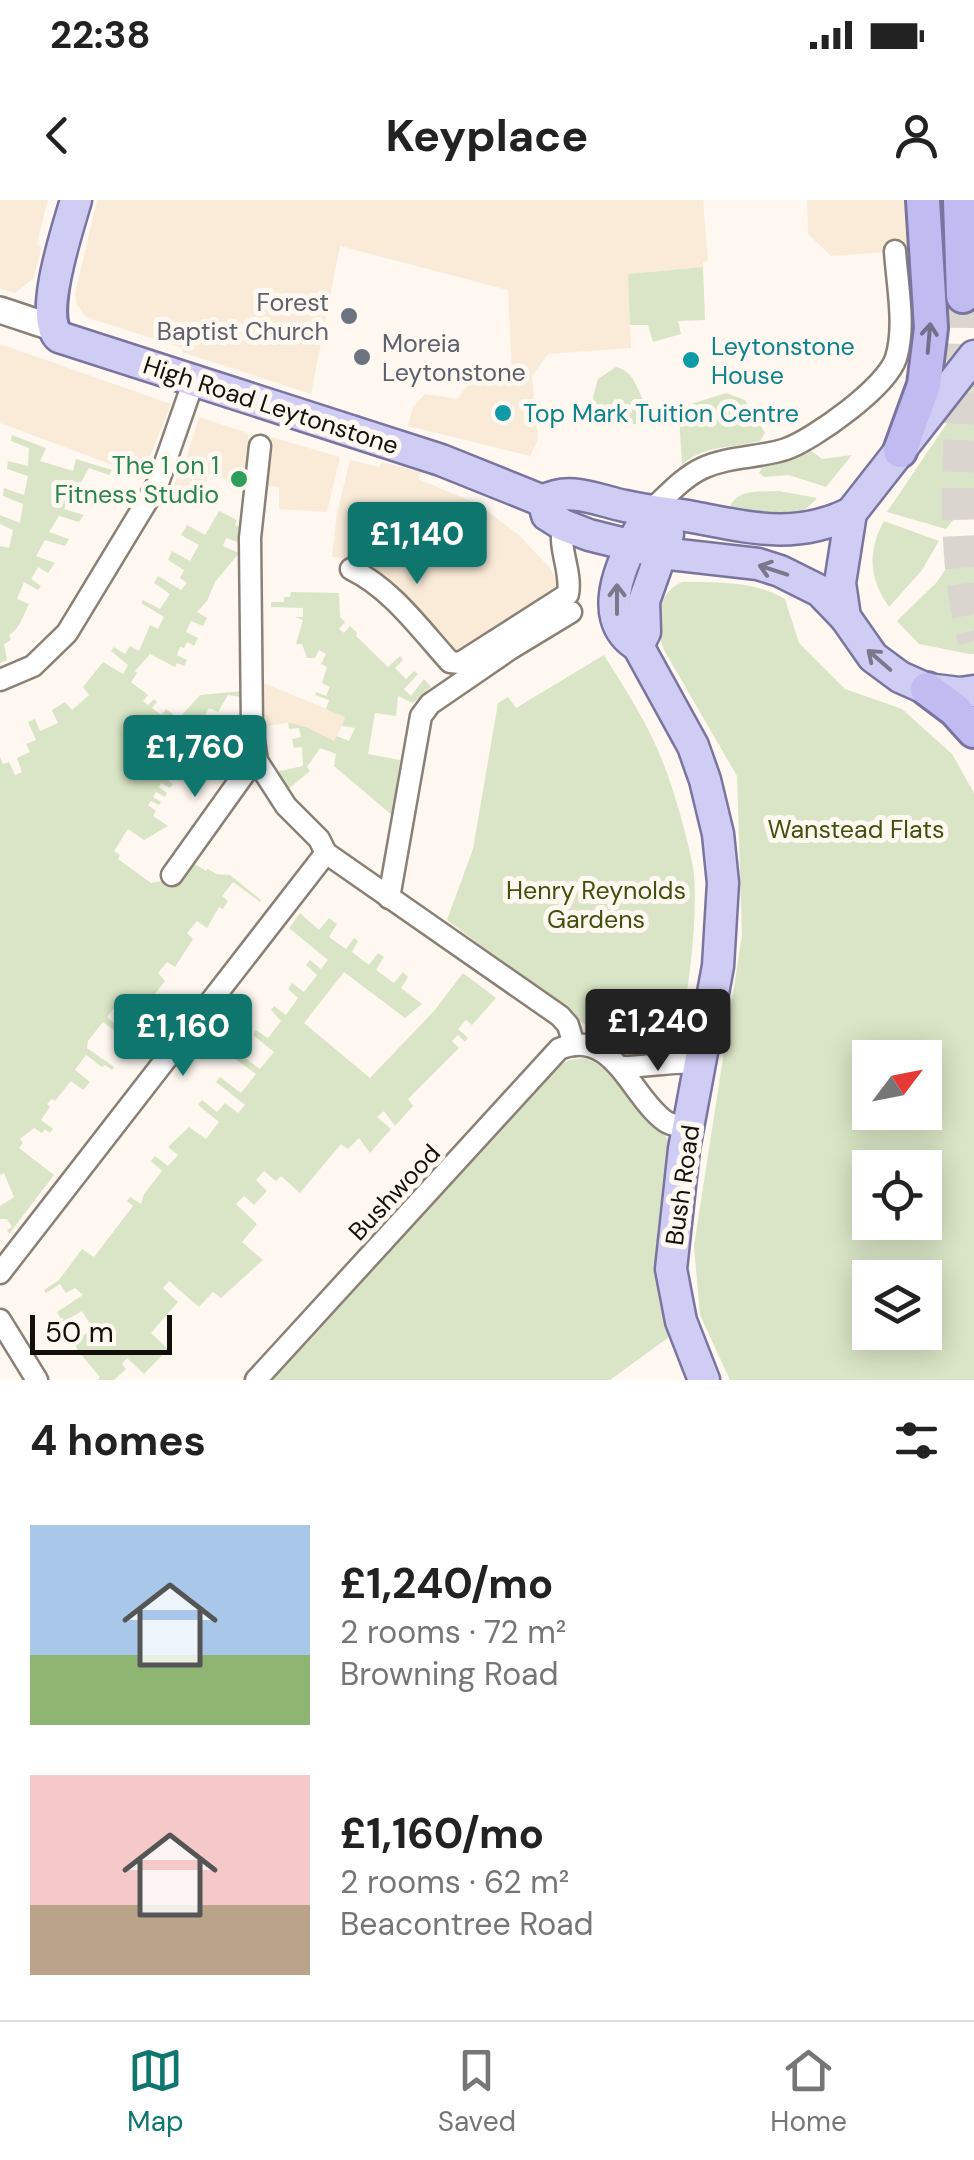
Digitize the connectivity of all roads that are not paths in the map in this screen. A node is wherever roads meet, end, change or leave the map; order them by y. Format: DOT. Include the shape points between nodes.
graph roads {
  1 [pos="76,200"];
  2 [pos="923,200"];
  3 [pos="960,200"];
  4 [pos="895,251"];
  5 [pos="963,296"];
  6 [pos="0,310"];
  7 [pos="51,327"];
  8 [pos="974,356"];
  9 [pos="194,380"];
  10 [pos="260,446"];
  11 [pos="900,451"];
  12 [pos="543,500"];
  13 [pos="851,512"];
  14 [pos="663,513"];
  15 [pos="562,526"];
  16 [pos="630,546"];
  17 [pos="661,552"];
  18 [pos="351,569"];
  19 [pos="571,612"];
  20 [pos="845,617"];
  21 [pos="638,646"];
  22 [pos="0,680"];
  23 [pos="927,689"];
  24 [pos="974,691"];
  25 [pos="974,731"];
  26 [pos="258,760"];
  27 [pos="326,854"];
  28 [pos="172,875"];
  29 [pos="388,898"];
  30 [pos="574,1044"];
  31 [pos="701,1064"];
  32 [pos="622,1067"];
  33 [pos="688,1128"];
  34 [pos="0,1272"];
  35 [pos="0,1320"];
  36 [pos="38,1380"];
  37 [pos="256,1380"];
  38 [pos="704,1380"];
  1 -- 7 [label="main road"];
  11 -- 2 [label="highway, one-way" via="924,385 931,328"];
  3 -- 5 [label="highway"];
  4 -- 14 [label="street" via="900,332 896,360 876,388 787,449 708,465 686,479"];
  6 -- 7 [label="street, High Road Leytonstone"];
  7 -- 9 [label="main road, High Road Leytonstone" via="59,337"];
  8 -- 11 [label="main road"];
  9 -- 12 [label="main road, High Road Leytonstone"];
  9 -- 22 [label="street" via="158,483 66,633 45,657"];
  10 -- 26 [label="street" via="250,538"];
  11 -- 13 [label="main road"];
  12 -- 14 [label="main road, High Road Leytonstone" via="580,495"];
  12 -- 15 [label="main road" via="547,515"];
  13 -- 14 [label="main road, High Road Leytonstone" via="826,525 790,530"];
  13 -- 20 [label="main road" via="840,583"];
  14 -- 16 [label="main road, Bush Road"];
  14 -- 17 [label="main road"];
  15 -- 16 [label="main road"];
  15 -- 18 [label="street" via="568,594 460,663 450,662 392,598"];
  16 -- 17 [label="main road"];
  21 -- 16 [label="main road, Bush Road, one-way" via="626,638 615,604"];
  20 -- 17 [label="main road, one-way" via="820,591 780,571"];
  17 -- 21 [label="main road"];
  19 -- 29 [label="street" via="421,716"];
  23 -- 20 [label="main road, one-way" via="873,656"];
  21 -- 31 [label="main road, Bush Road" via="693,746 718,834 722,917"];
  23 -- 24 [label="main road"];
  23 -- 25 [label="highway"];
  26 -- 27 [label="street"];
  26 -- 28 [label="street"];
  27 -- 29 [label="street"];
  27 -- 34 [label="street"];
  29 -- 30 [label="street" via="560,1016"];
  30 -- 32 [label="street" via="592,1046"];
  30 -- 37 [label="street, Bushwood" via="560,1050"];
  31 -- 32 [label="street"];
  31 -- 33 [label="main road, Bush Road"];
  32 -- 33 [label="street" via="664,1121"];
  33 -- 38 [label="main road, Bush Road" via="671,1269 681,1321"];
  35 -- 36 [label="street"];
}
